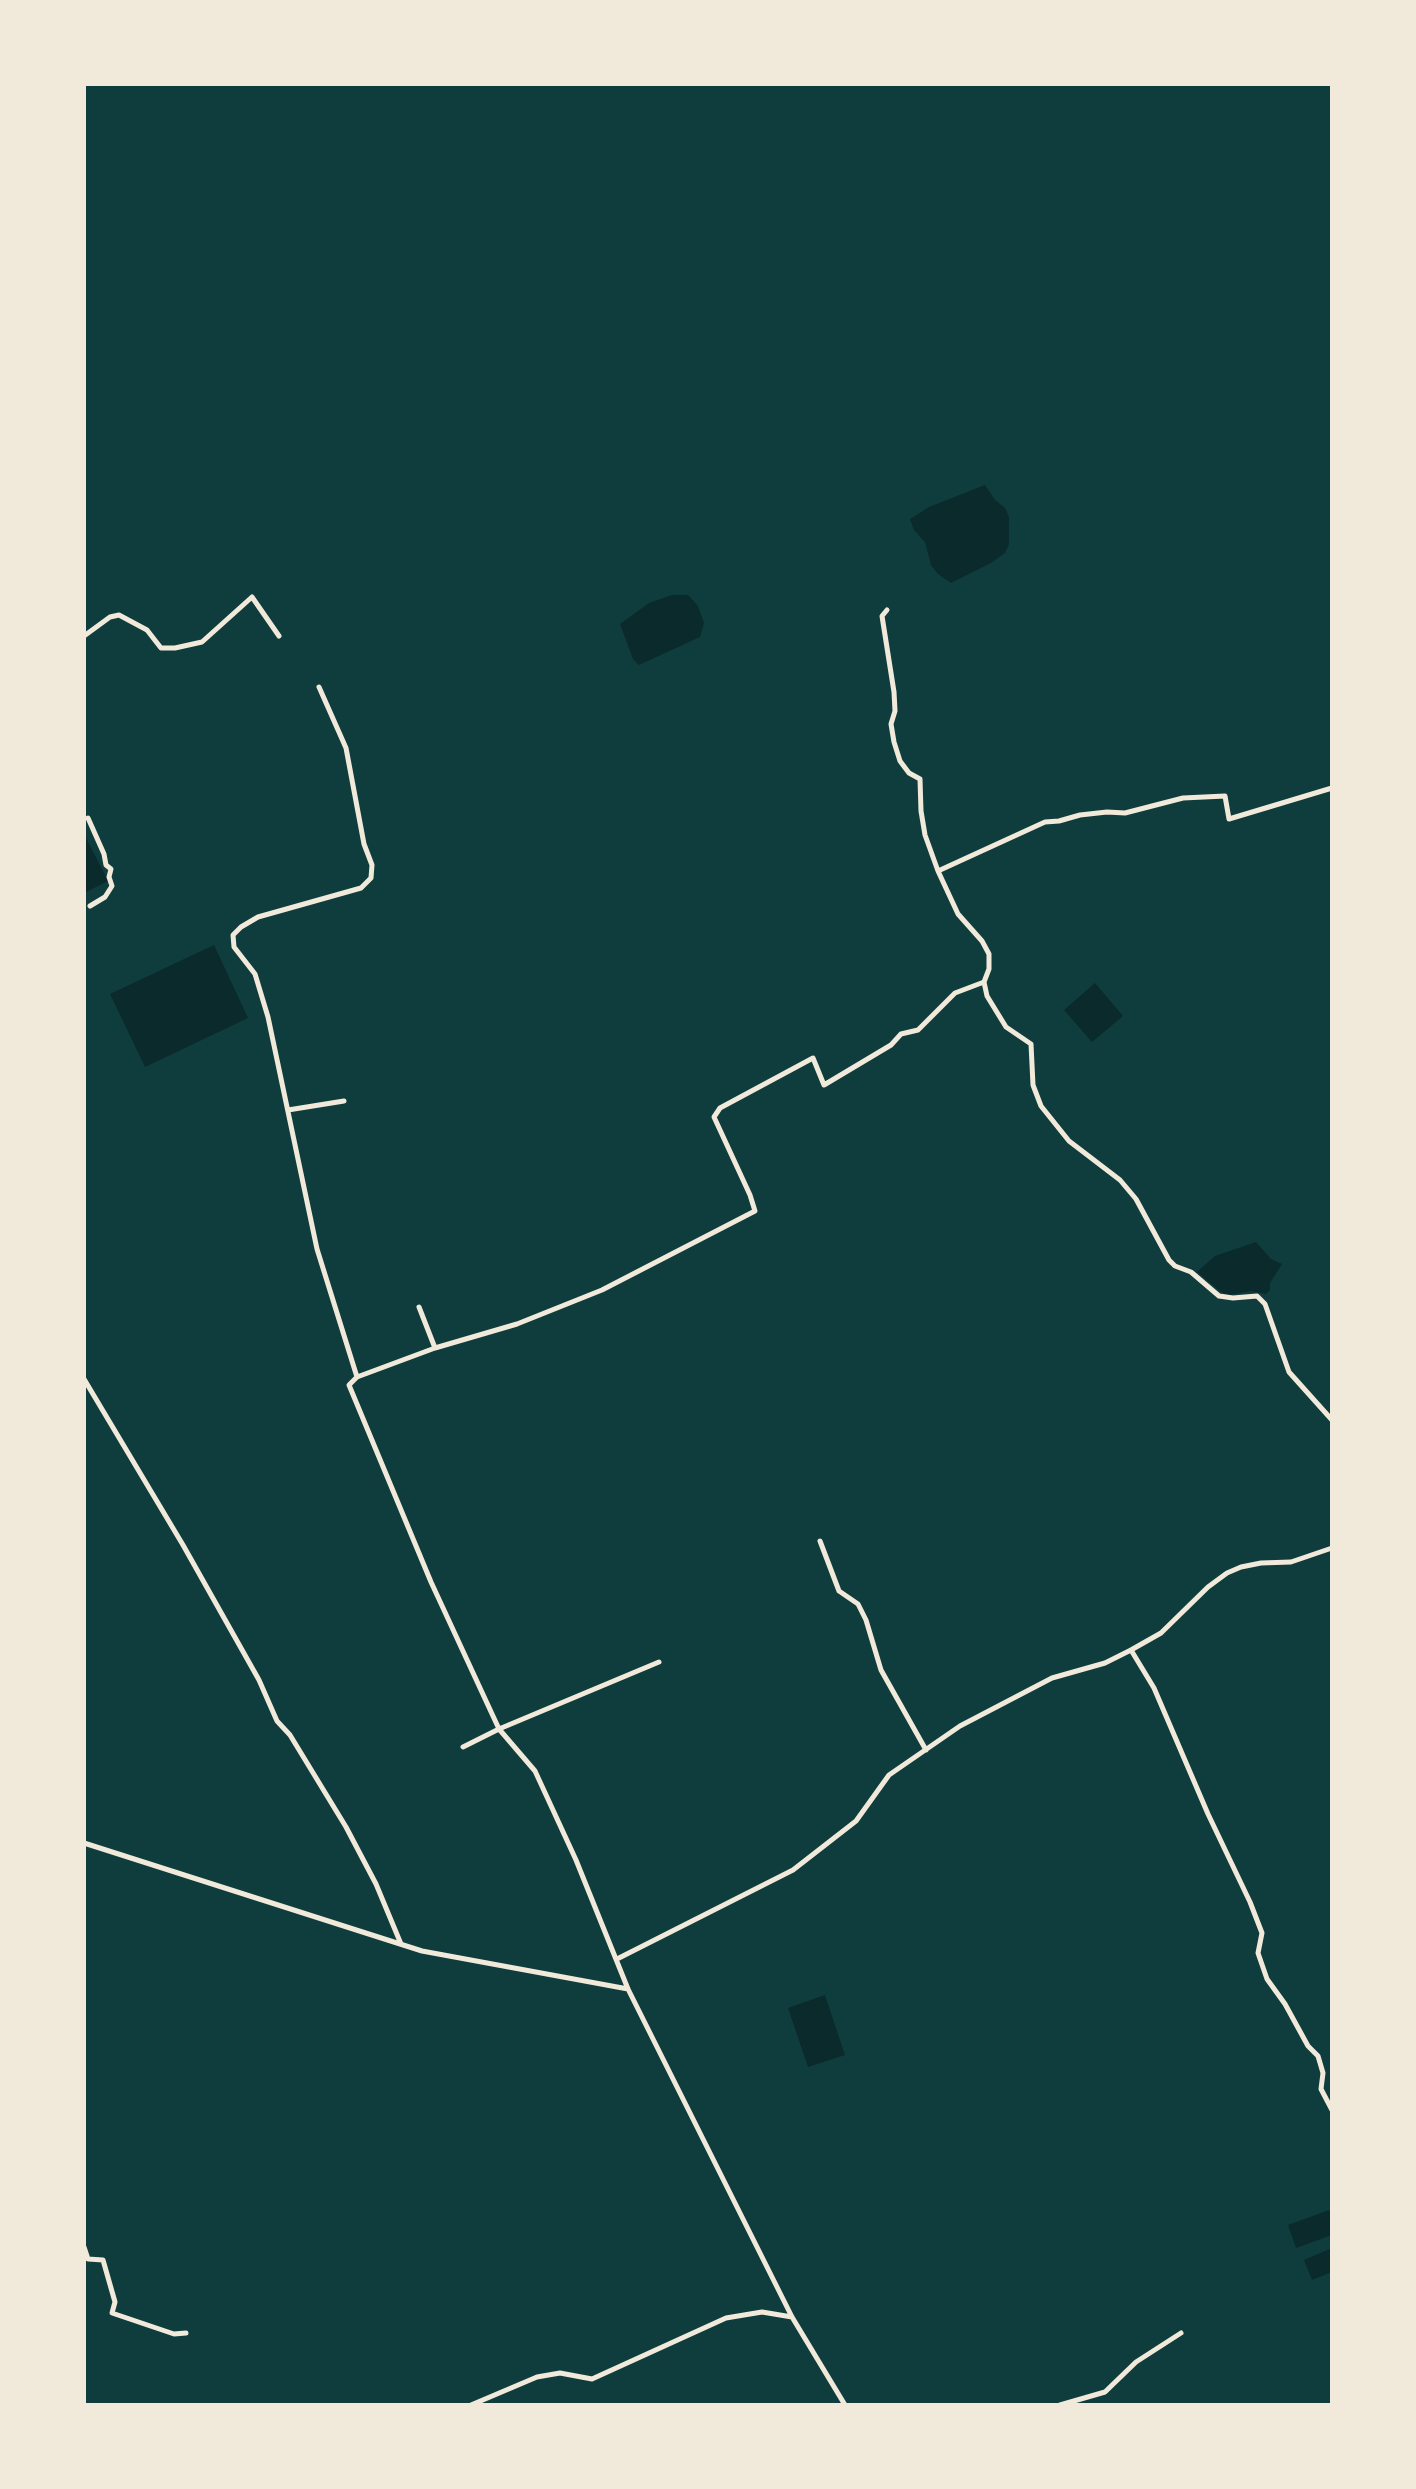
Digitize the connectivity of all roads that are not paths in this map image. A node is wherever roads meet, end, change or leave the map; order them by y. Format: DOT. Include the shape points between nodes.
graph roads {
  1 [pos="887,610"];
  2 [pos="84,636"];
  3 [pos="279,636"];
  4 [pos="319,687"];
  5 [pos="1332,788"];
  6 [pos="88,818"];
  7 [pos="938,871"];
  8 [pos="90,906"];
  9 [pos="984,982"];
  10 [pos="344,1101"];
  11 [pos="288,1110"];
  12 [pos="419,1307"];
  13 [pos="435,1348"];
  14 [pos="357,1377"];
  15 [pos="84,1379"];
  16 [pos="1332,1420"];
  17 [pos="820,1541"];
  18 [pos="1332,1548"];
  19 [pos="1131,1650"];
  20 [pos="659,1662"];
  21 [pos="499,1729"];
  22 [pos="463,1748"];
  23 [pos="926,1750"];
  24 [pos="84,1843"];
  25 [pos="401,1944"];
  26 [pos="617,1959"];
  27 [pos="628,1989"];
  28 [pos="1332,2110"];
  29 [pos="84,2247"];
  30 [pos="86,2259"];
  31 [pos="792,2317"];
  32 [pos="186,2333"];
  33 [pos="1181,2333"];
  34 [pos="471,2405"];
  35 [pos="845,2405"];
  36 [pos="1060,2405"];
  1 -- 7 [label="street" via="882,616 894,692 894,742 900,761 920,779 925,835"];
  2 -- 3 [label="street" via="119,615 147,630 161,648 202,642 252,597"];
  4 -- 11 [label="street" via="346,748 372,878 361,888 258,917 233,935 234,947 255,974"];
  5 -- 7 [label="street" via="1229,819 1225,796 1183,798 1125,813 1045,822"];
  6 -- 8 [label="street" via="111,869 112,886"];
  7 -- 9 [label="street" via="958,914 989,954"];
  9 -- 13 [label="street" via="954,993 918,1030 901,1034 891,1045 824,1085 813,1058 720,1108 714,1117 755,1210 602,1290 517,1324"];
  9 -- 16 [label="street" via="1006,1027 1031,1044 1033,1085 1055,1125 1120,1180 1175,1266 1191,1272 1219,1296 1257,1296 1265,1304 1289,1372"];
  10 -- 11 [label="street"];
  11 -- 14 [label="street" via="317,1249"];
  12 -- 13 [label="street"];
  13 -- 14 [label="street"];
  14 -- 21 [label="street" via="349,1385 431,1582"];
  15 -- 25 [label="street" via="189,1556 278,1721 346,1828"];
  17 -- 23 [label="street" via="839,1591 858,1604 881,1671"];
  18 -- 19 [label="street" via="1291,1562 1261,1563 1227,1573 1160,1633"];
  19 -- 23 [label="street" via="1022,1692"];
  19 -- 28 [label="street" via="1154,1688 1250,1902 1262,1933 1258,1953 1267,1979 1318,2056 1321,2088"];
  20 -- 21 [label="street"];
  21 -- 22 [label="street"];
  21 -- 26 [label="street" via="535,1771"];
  23 -- 26 [label="street" via="889,1775 856,1821 793,1870"];
  24 -- 25 [label="street"];
  25 -- 27 [label="street"];
  26 -- 27 [label="street"];
  27 -- 31 [label="street"];
  29 -- 30 [label="street"];
  30 -- 32 [label="street" via="103,2260 115,2302 111,2313 174,2334"];
  31 -- 34 [label="street" via="762,2312 726,2318 592,2379 560,2373 537,2377"];
  31 -- 35 [label="street"];
  33 -- 36 [label="street" via="1136,2362 1105,2392"];
}
